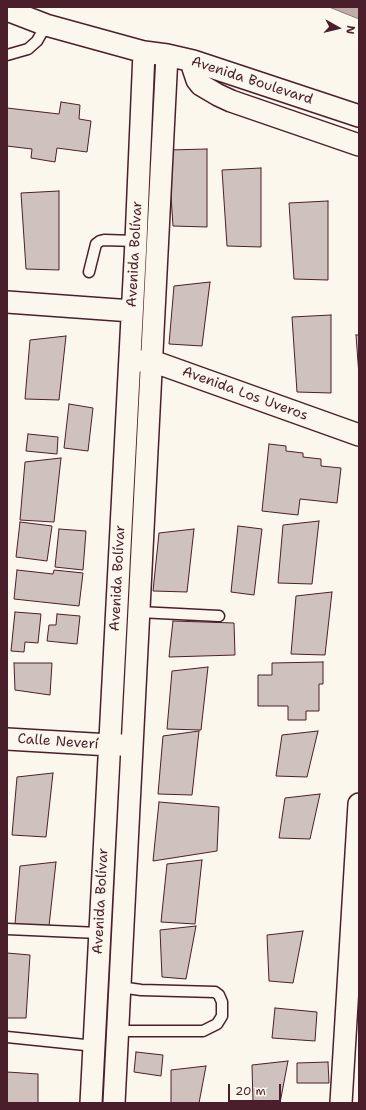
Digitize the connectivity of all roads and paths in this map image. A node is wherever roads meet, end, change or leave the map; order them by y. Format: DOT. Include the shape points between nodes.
graph roads {
  1 [pos="7,10"];
  2 [pos="46,25"];
  3 [pos="144,52"];
  4 [pos="7,55"];
  5 [pos="167,55"];
  6 [pos="193,61"];
  7 [pos="359,116"];
  8 [pos="359,146"];
  9 [pos="136,241"];
  10 [pos="89,272"];
  11 [pos="7,302"];
  12 [pos="132,311"];
  13 [pos="129,361"];
  14 [pos="152,361"];
  15 [pos="359,435"];
  16 [pos="139,612"];
  17 [pos="219,616"];
  18 [pos="7,739"];
  19 [pos="110,745"];
  20 [pos="132,745"];
  21 [pos="359,804"];
  22 [pos="7,929"];
  23 [pos="99,933"];
  24 [pos="120,987"];
  25 [pos="117,1031"];
  26 [pos="7,1037"];
  27 [pos="95,1046"];
  28 [pos="91,1103"];
  29 [pos="114,1103"];
  30 [pos="341,1103"];
  1 -- 2 [label="street, Avenida Boulevard"];
  2 -- 3 [label="street, Avenida Boulevard"];
  2 -- 4 [label="lane" via="28,49"];
  3 -- 5 [label="street, Avenida Boulevard"];
  3 -- 9 [label="street, Avenida Bolívar"];
  5 -- 6 [label="street, Avenida Boulevard"];
  5 -- 14 [label="street, Avenida Bolívar"];
  6 -- 7 [label="street, Avenida Boulevard"];
  6 -- 8 [label="street" via="197,80 218,95"];
  9 -- 10 [label="lane" via="100,241 96,244"];
  9 -- 12 [label="street, Avenida Bolívar"];
  11 -- 12 [label="street"];
  12 -- 13 [label="street, Avenida Bolívar"];
  13 -- 14 [label="street, Avenida Los Uveros"];
  13 -- 19 [label="street, Avenida Bolívar"];
  14 -- 15 [label="street, Avenida Los Uveros"];
  14 -- 16 [label="street, Avenida Bolívar"];
  16 -- 17 [label="lane"];
  16 -- 20 [label="street, Avenida Bolívar"];
  18 -- 19 [label="street, Calle Neverí"];
  19 -- 20 [label="street, Calle Neverí"];
  19 -- 23 [label="street, Avenida Bolívar"];
  20 -- 24 [label="street, Avenida Bolívar"];
  21 -- 30 [label="street"];
  22 -- 23 [label="lane"];
  23 -- 27 [label="street, Avenida Bolívar"];
  24 -- 25 [label="street, Avenida Bolívar"];
  24 -- 25 [label="lane" via="215,992 222,1002 222,1016 217,1024 203,1032"];
  25 -- 29 [label="street, Avenida Bolívar"];
  26 -- 27 [label="lane"];
  27 -- 28 [label="street, Avenida Bolívar"];
}
